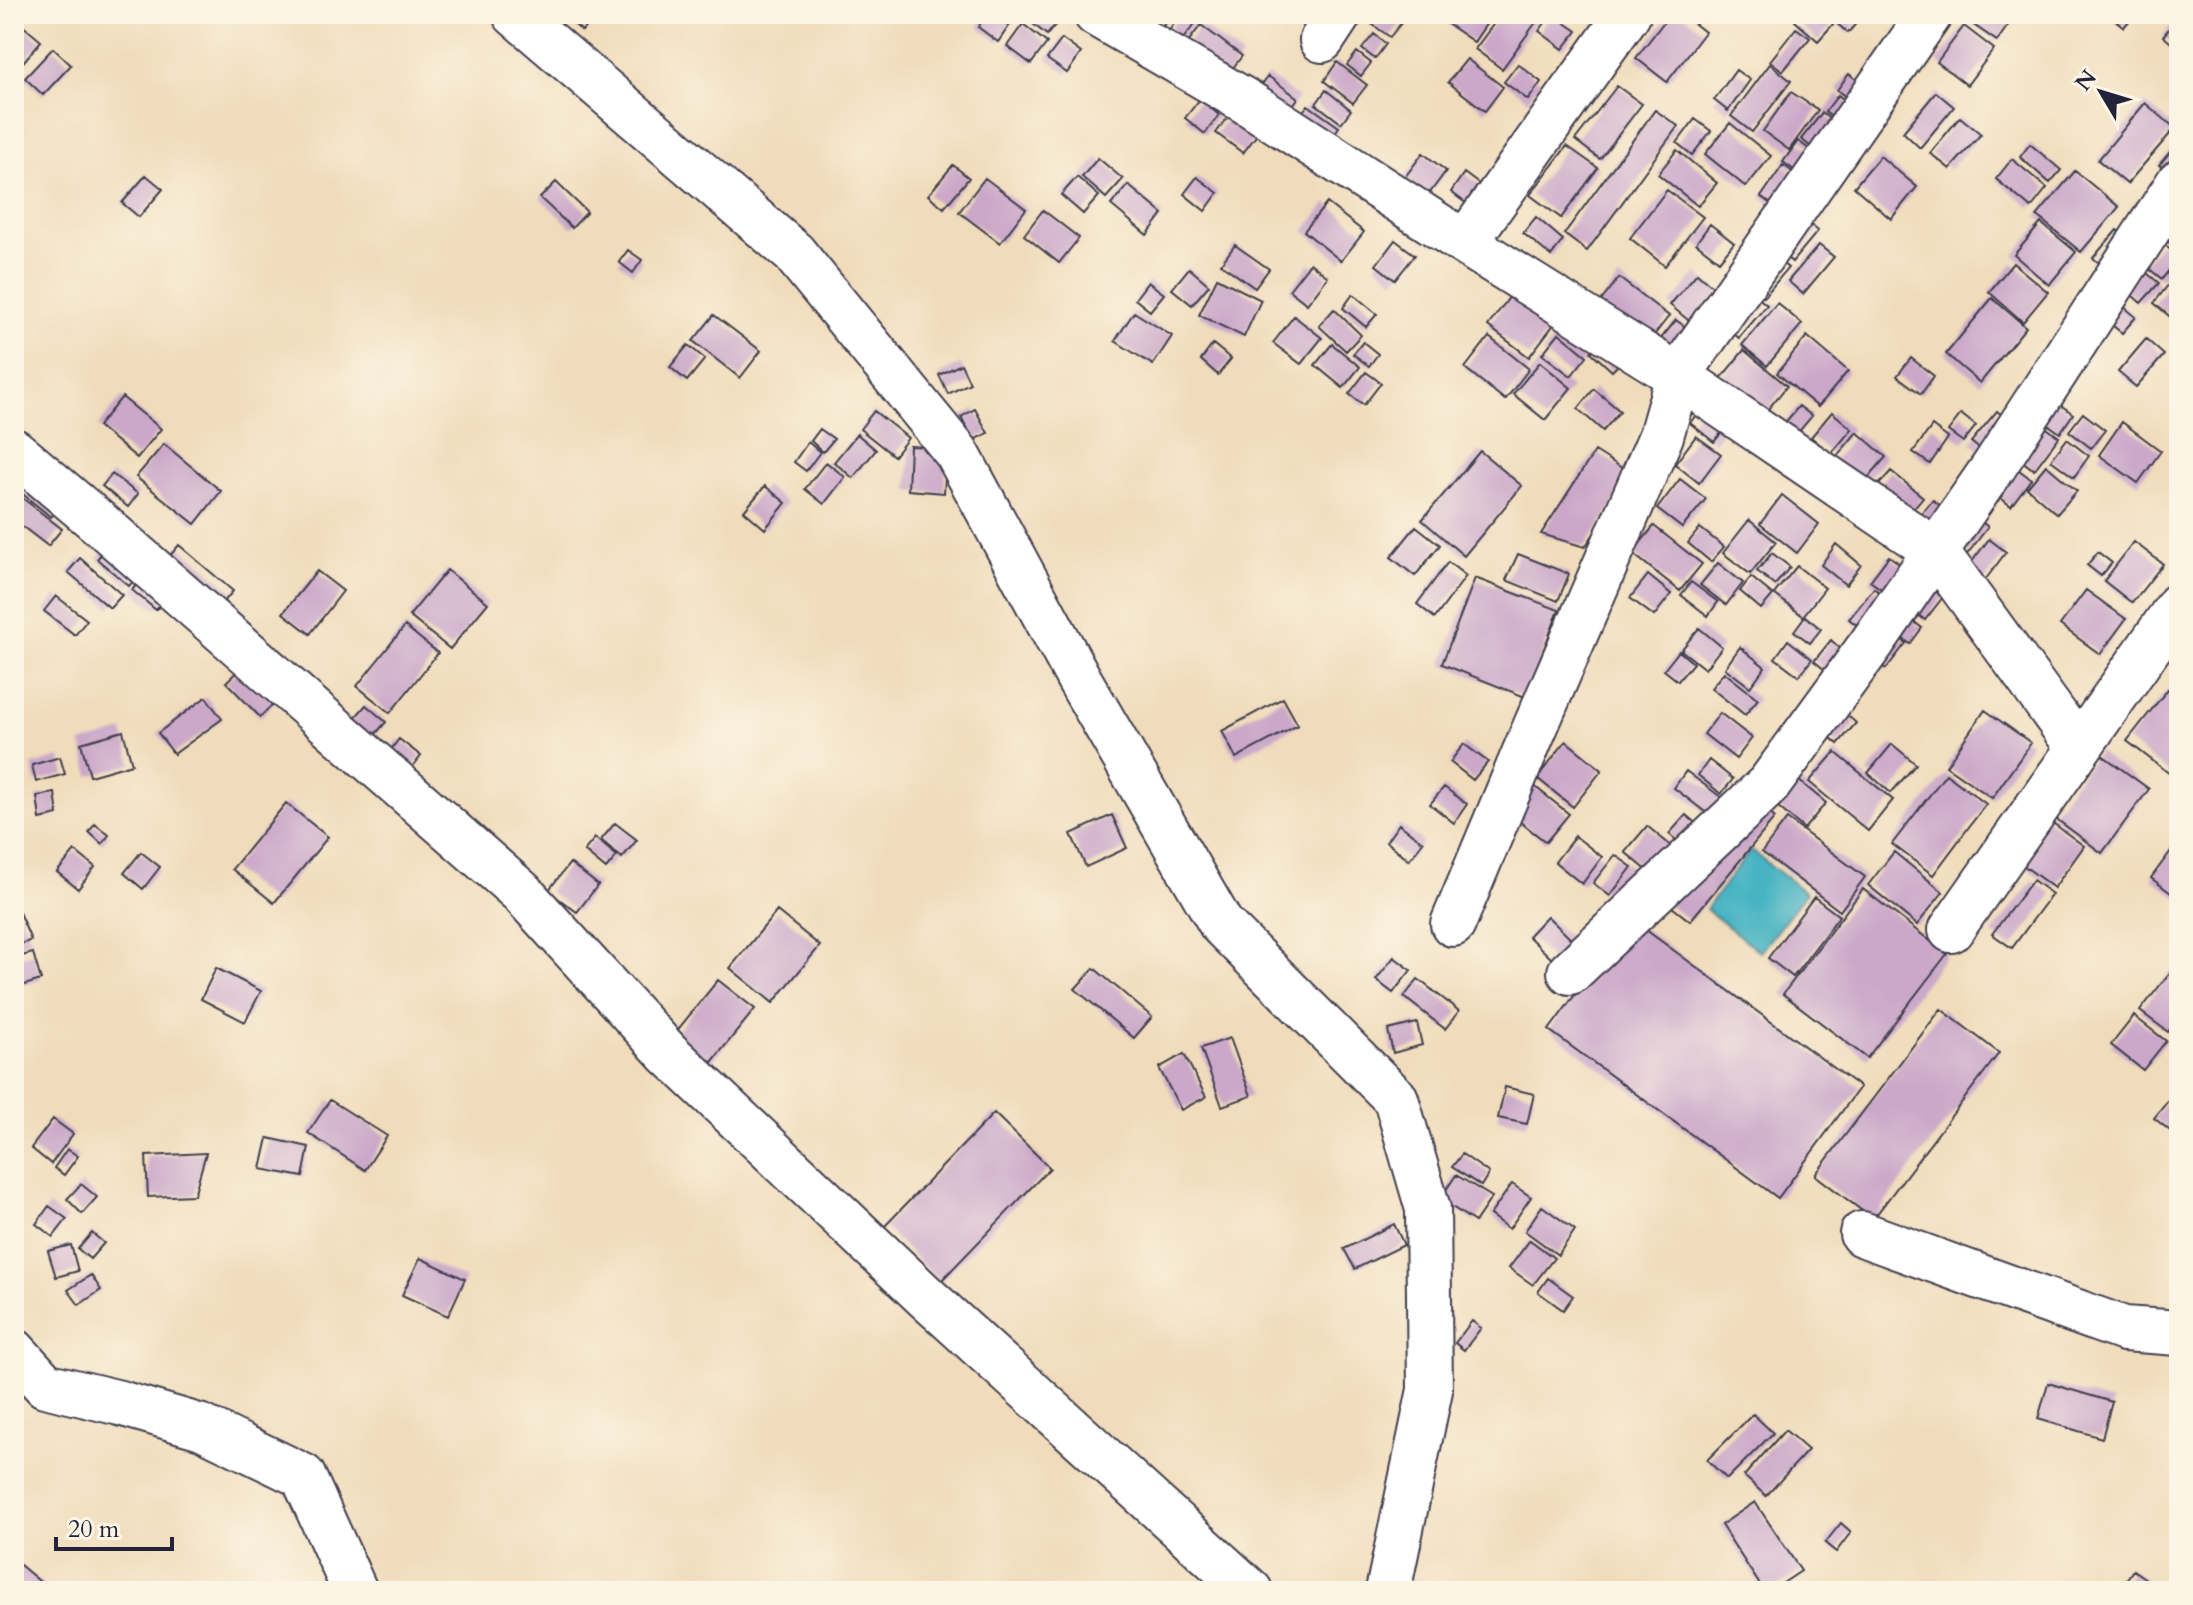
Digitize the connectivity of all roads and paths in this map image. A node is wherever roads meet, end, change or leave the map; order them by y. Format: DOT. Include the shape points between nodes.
graph roads {
  1 [pos="515,14"];
  2 [pos="1096,14"];
  3 [pos="1628,14"];
  4 [pos="1930,14"];
  5 [pos="2179,182"];
  6 [pos="1465,243"];
  7 [pos="1678,376"];
  8 [pos="14,451"];
  9 [pos="1936,551"];
  10 [pos="2179,605"];
  11 [pos="2078,747"];
  12 [pos="1453,924"];
  13 [pos="1951,930"];
  14 [pos="1570,972"];
  15 [pos="1862,1234"];
  16 [pos="2179,1333"];
  17 [pos="14,1351"];
  18 [pos="355,1591"];
  19 [pos="1250,1591"];
  20 [pos="1388,1591"];
  1 -- 20 [label="street" via="794,253 957,453 1079,679 1221,924 1396,1099 1428,1209 1430,1390"];
  2 -- 6 [label="street" via="1247,102"];
  3 -- 6 [label="street"];
  4 -- 7 [label="street"];
  5 -- 9 [label="street"];
  6 -- 7 [label="street"];
  7 -- 9 [label="street"];
  7 -- 12 [label="street" via="1661,436"];
  8 -- 19 [label="street" via="521,892 668,1053 927,1298"];
  9 -- 11 [label="street"];
  9 -- 14 [label="street" via="1769,784"];
  10 -- 11 [label="street"];
  11 -- 13 [label="street"];
  15 -- 16 [label="street" via="2124,1329"];
  17 -- 18 [label="street" via="45,1385 202,1427 303,1476"];
}
